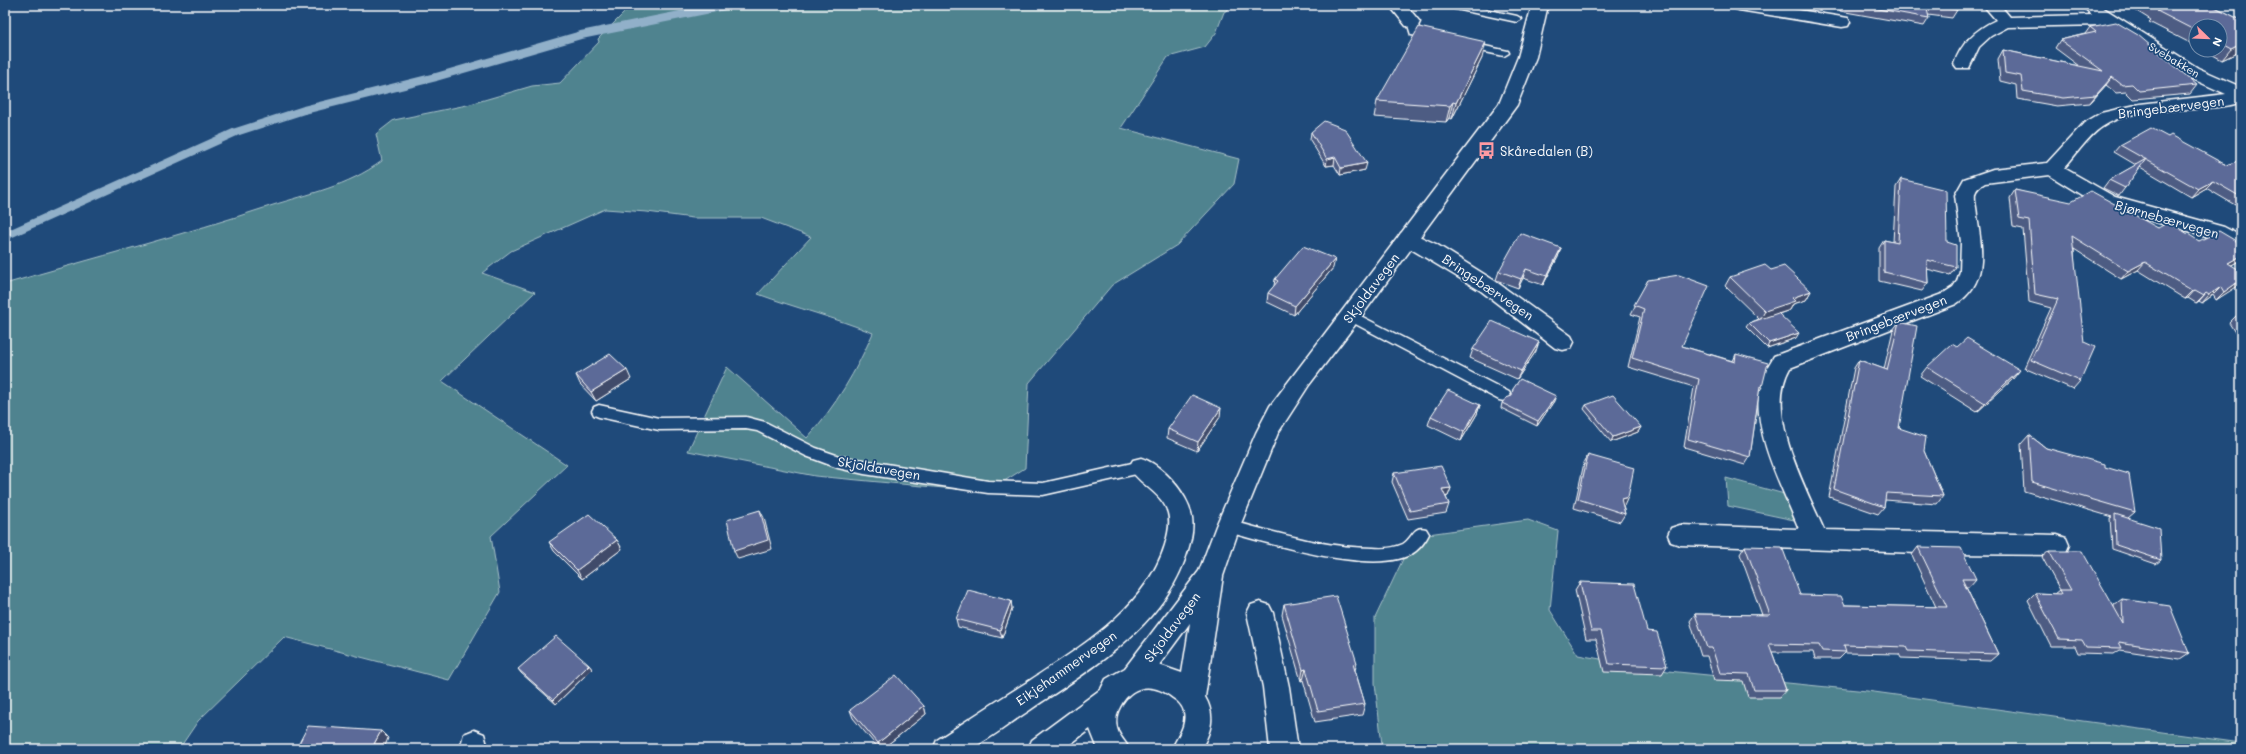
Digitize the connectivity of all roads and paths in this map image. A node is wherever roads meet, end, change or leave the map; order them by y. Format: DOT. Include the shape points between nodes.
graph roads {
  1 [pos="1397,5"];
  2 [pos="1451,5"];
  3 [pos="1540,5"];
  4 [pos="1739,5"];
  5 [pos="1991,5"];
  6 [pos="2089,5"];
  7 [pos="1796,9"];
  8 [pos="1517,19"];
  9 [pos="2109,20"];
  10 [pos="1412,22"];
  11 [pos="1842,22"];
  12 [pos="2006,22"];
  13 [pos="1504,53"];
  14 [pos="1963,64"];
  15 [pos="2239,94"];
  16 [pos="2052,169"];
  17 [pos="1408,238"];
  18 [pos="2241,244"];
  19 [pos="1351,316"];
  20 [pos="1563,342"];
  21 [pos="1504,396"];
  22 [pos="599,411"];
  23 [pos="1141,467"];
  24 [pos="1228,526"];
  25 [pos="1421,534"];
  26 [pos="1680,534"];
  27 [pos="1815,538"];
  28 [pos="2057,545"];
  29 [pos="1210,576"];
  30 [pos="1260,613"];
  31 [pos="1134,677"];
  32 [pos="1192,697"];
  33 [pos="1107,699"];
  34 [pos="1198,742"];
  35 [pos="947,749"];
  36 [pos="1042,749"];
  37 [pos="1115,749"];
  38 [pos="1284,749"];
  1 -- 10 [label="street"];
  2 -- 8 [label="lane"];
  3 -- 17 [label="street, Skjoldavegen" via="1527,58 1508,105"];
  4 -- 7 [label="street"];
  5 -- 12 [label="street"];
  6 -- 9 [label="street, Svebakken"];
  7 -- 11 [label="street"];
  9 -- 12 [label="street"];
  9 -- 15 [label="street, Svebakken" via="2192,72"];
  10 -- 13 [label="lane" via="1415,33"];
  12 -- 14 [label="street" via="1991,27 1982,34 1964,54"];
  15 -- 16 [label="street, Bringebærvegen" via="2229,100 2109,115 2095,123"];
  16 -- 18 [label="street, Bjørnebærvegen" via="2108,202 2217,232"];
  16 -- 27 [label="street, Bringebærvegen" via="1993,175 1971,183 1965,195 1971,242 1970,271 1967,283 1960,292 1949,299 1782,362 1774,375 1770,394 1771,422"];
  17 -- 19 [label="street, Skjoldavegen"];
  17 -- 20 [label="street, Bringebærvegen" via="1444,257 1508,299"];
  19 -- 21 [label="lane"];
  19 -- 24 [label="street, Skjoldavegen" via="1278,412"];
  22 -- 23 [label="lane, Skjoldavegen" via="659,424 746,423 760,426 822,457 838,462 988,487 1043,489"];
  23 -- 35 [label="street, Eikjehammervegen" via="1167,492 1179,508 1182,527 1178,551 1163,580 1142,610 1111,638"];
  24 -- 25 [label="lane" via="1351,555 1397,552 1409,548"];
  24 -- 29 [label="street, Skjoldavegen"];
  26 -- 27 [label="street"];
  27 -- 28 [label="street" via="1948,544"];
  29 -- 31 [label="street, Skjoldavegen"];
  29 -- 32 [label="street, Skjoldavegen"];
  30 -- 38 [label="street" via="1276,687"];
  31 -- 32 [label="street" via="1150,674 1167,677 1181,685"];
  31 -- 33 [label="street" via="1116,687"];
  32 -- 34 [label="street" via="1198,712"];
  33 -- 36 [label="street"];
  33 -- 37 [label="street" via="1102,714 1104,731"];
}
